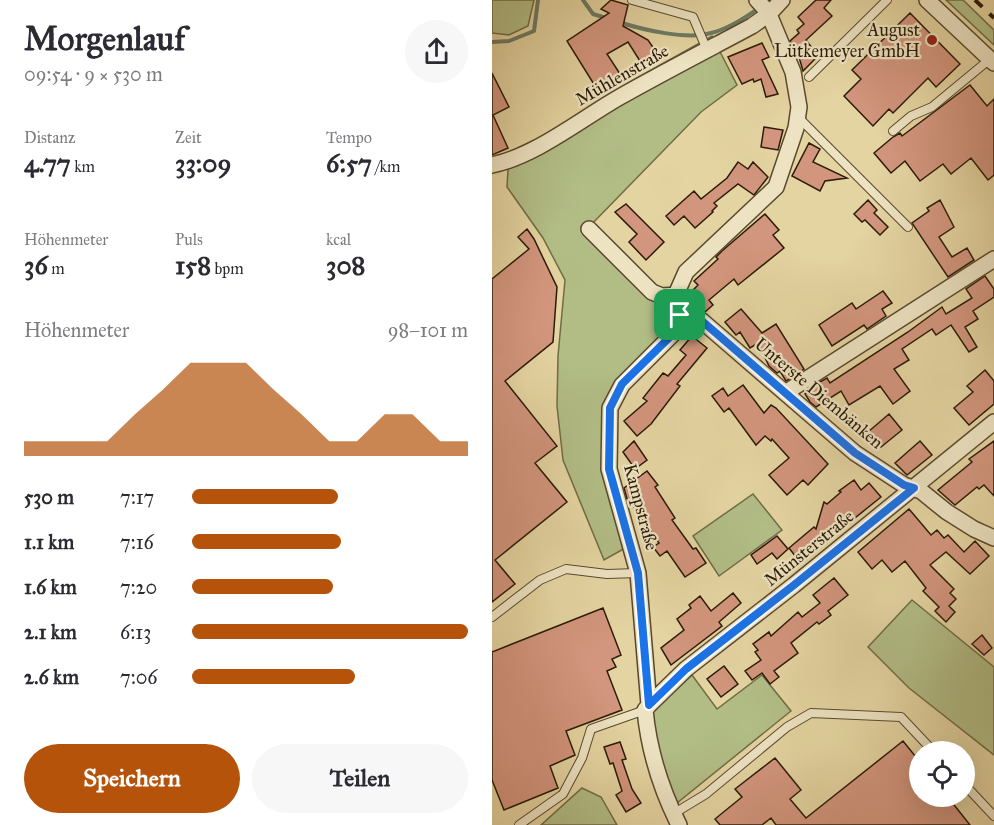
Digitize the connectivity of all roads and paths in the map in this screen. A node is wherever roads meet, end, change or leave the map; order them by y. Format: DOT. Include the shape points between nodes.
graph roads {
  1 [pos="632,0"];
  2 [pos="782,0"];
  3 [pos="887,0"];
  4 [pos="927,0"];
  5 [pos="763,7"];
  6 [pos="706,46"];
  7 [pos="992,61"];
  8 [pos="809,77"];
  9 [pos="798,117"];
  10 [pos="893,131"];
  11 [pos="492,165"];
  12 [pos="908,227"];
  13 [pos="589,229"];
  14 [pos="994,259"];
  15 [pos="678,295"];
  16 [pos="680,315"];
  17 [pos="785,393"];
  18 [pos="994,422"];
  19 [pos="914,488"];
  20 [pos="994,538"];
  21 [pos="638,573"];
  22 [pos="492,617"];
  23 [pos="647,708"];
  24 [pos="924,741"];
  25 [pos="975,796"];
  26 [pos="994,816"];
  27 [pos="676,820"];
  28 [pos="519,825"];
  1 -- 6 [label="lane" via="693,17"];
  2 -- 5 [label="street, Mühlenstraße"];
  3 -- 8 [label="lane"];
  4 -- 7 [label="street"];
  5 -- 6 [label="street, Mühlenstraße"];
  5 -- 9 [label="street" via="793,72"];
  6 -- 11 [label="street, Mühlenstraße" via="540,145"];
  7 -- 10 [label="lane"];
  9 -- 12 [label="lane"];
  9 -- 15 [label="street" via="776,187 696,260 686,272"];
  13 -- 15 [label="street" via="652,292"];
  14 -- 17 [label="street"];
  15 -- 16 [label="street"];
  16 -- 17 [label="street, Unterste Diembänken" via="702,321"];
  16 -- 21 [label="street, Kampstraße" via="674,333 622,384 610,408 609,469"];
  17 -- 19 [label="street, Unterste Diembänken" via="855,453"];
  18 -- 19 [label="street, Münsterstraße"];
  19 -- 20 [label="street, Unterste Diembänken"];
  19 -- 23 [label="street, Münsterstraße" via="686,669"];
  21 -- 22 [label="lane" via="566,569 540,580"];
  21 -- 23 [label="street, Kampstraße"];
  23 -- 27 [label="street, Kampstraße" via="653,763"];
  23 -- 28 [label="lane" via="591,729 582,758 563,794"];
  24 -- 27 [label="lane" via="902,717 811,713 788,727"];
  25 -- 26 [label="lane"];
}
